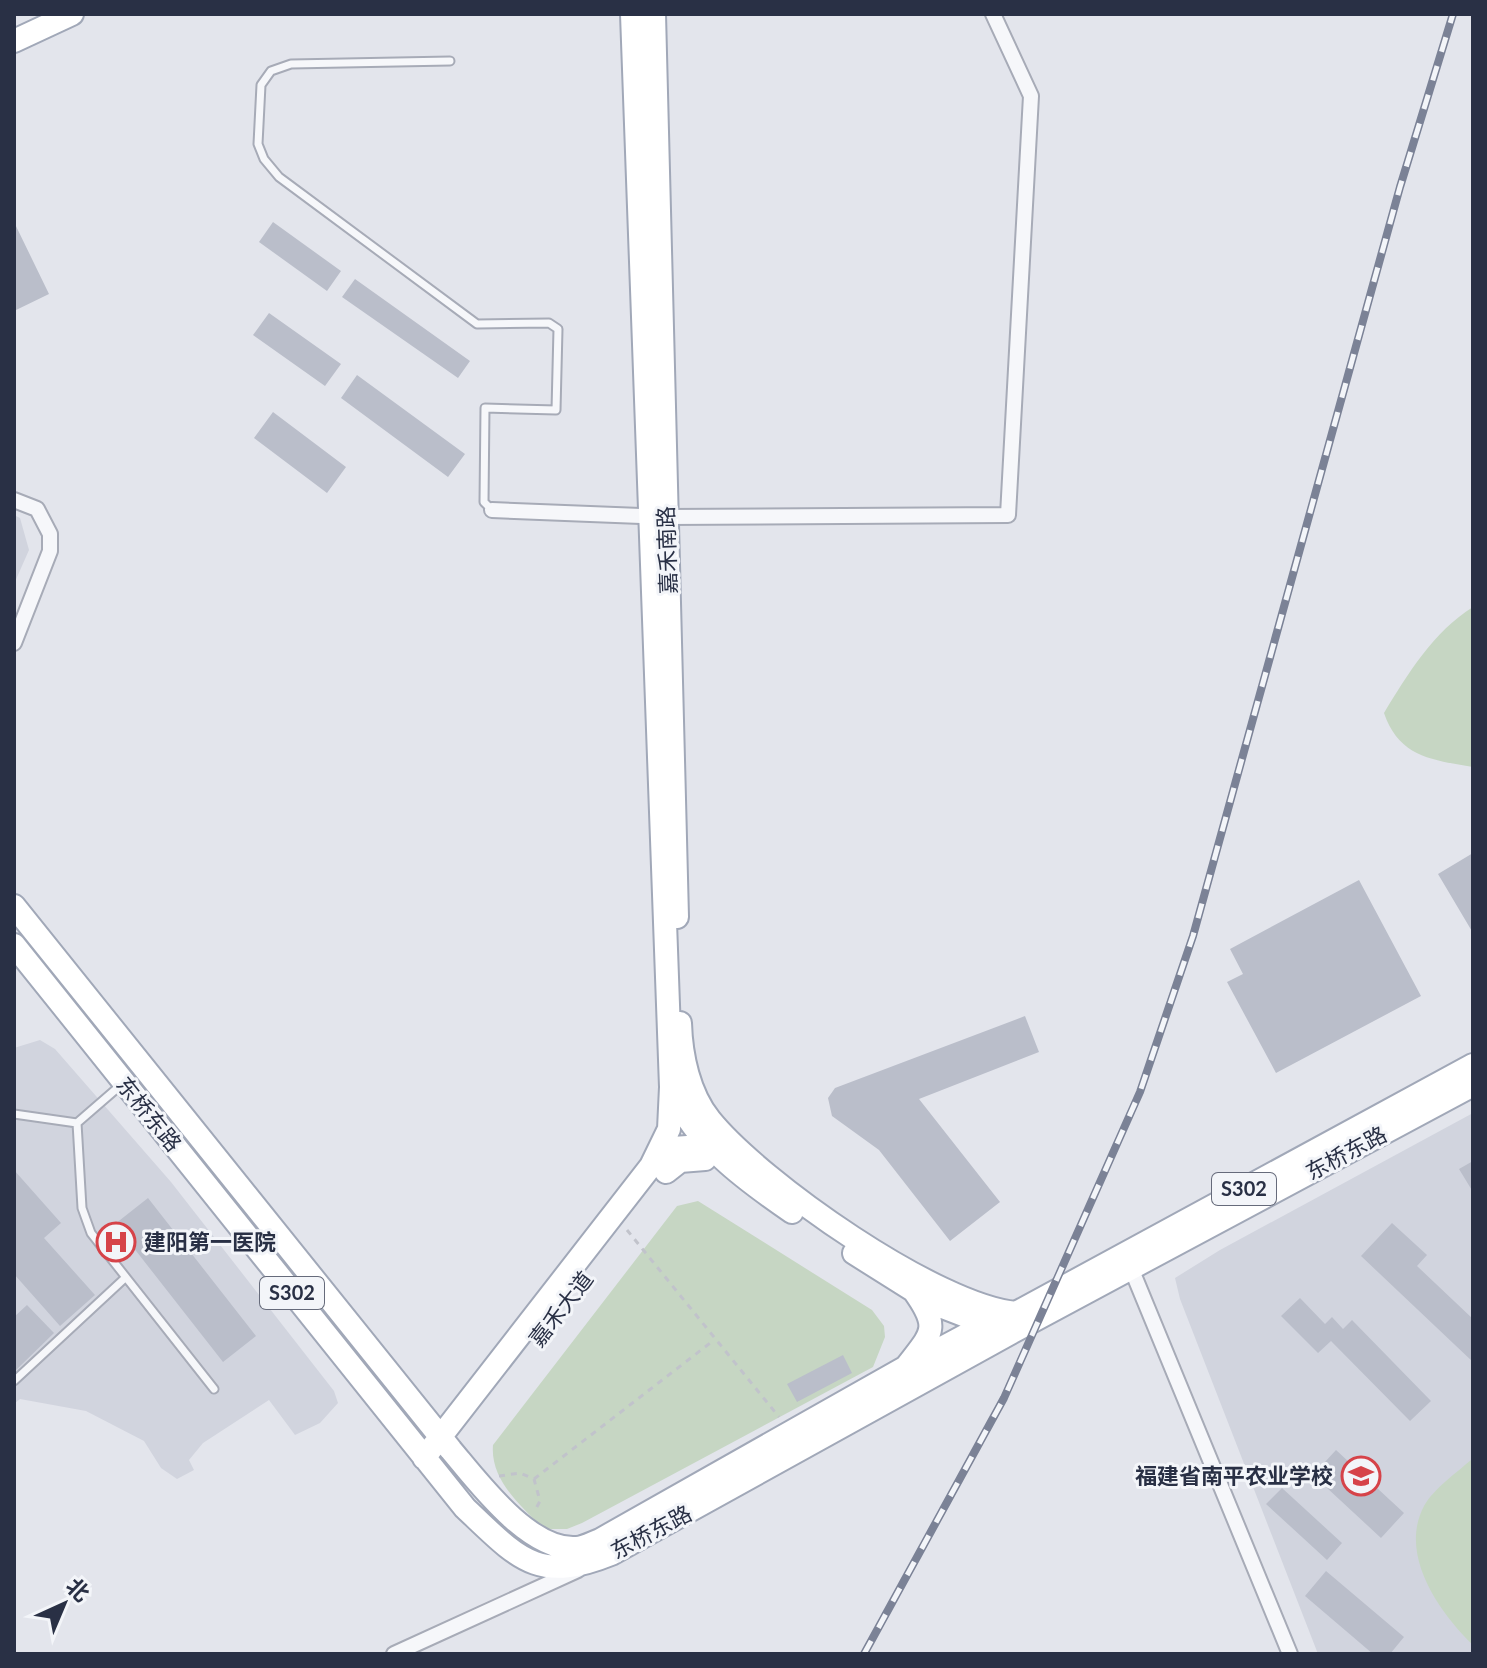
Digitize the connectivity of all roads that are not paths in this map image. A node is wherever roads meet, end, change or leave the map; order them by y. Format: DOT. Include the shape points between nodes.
graph roads {
  1 [pos="72,14"];
  2 [pos="632,14"];
  3 [pos="654,14"];
  4 [pos="993,14"];
  5 [pos="14,41"];
  6 [pos="450,61"];
  7 [pos="14,500"];
  8 [pos="492,510"];
  9 [pos="657,517"];
  10 [pos="14,643"];
  11 [pos="14,906"];
  12 [pos="14,945"];
  13 [pos="675,1049"];
  14 [pos="1473,1065"];
  15 [pos="123,1082"];
  16 [pos="1473,1085"];
  17 [pos="680,1086"];
  18 [pos="14,1114"];
  19 [pos="77,1123"];
  20 [pos="675,1139"];
  21 [pos="710,1145"];
  22 [pos="738,1162"];
  23 [pos="660,1166"];
  24 [pos="1131,1268"];
  25 [pos="125,1278"];
  26 [pos="919,1285"];
  27 [pos="947,1309"];
  28 [pos="1020,1319"];
  29 [pos="985,1325"];
  30 [pos="940,1349"];
  31 [pos="912,1376"];
  32 [pos="14,1381"];
  33 [pos="214,1389"];
  34 [pos="446,1444"];
  35 [pos="429,1464"];
  36 [pos="611,1554"];
  37 [pos="394,1654"];
  38 [pos="1290,1654"];
  1 -- 5 [label="main road"];
  2 -- 9 [label="main road, 嘉禾南路"];
  3 -- 9 [label="main road, 嘉禾南路"];
  4 -- 9 [label="street" via="1031,96 1008,515"];
  6 -- 8 [label="lane" via="291,64 271,71 261,85 258,144 279,177 477,324 549,323 558,329 556,410 485,408 484,502"];
  7 -- 10 [label="street" via="37,509 50,534 50,551"];
  8 -- 9 [label="street"];
  9 -- 13 [label="main road, 嘉禾南路"];
  11 -- 34 [label="main road, 东桥东路 / S302"];
  12 -- 15 [label="main road, 东桥东路 / S302"];
  13 -- 17 [label="main road, 嘉禾南路"];
  13 -- 20 [label="main road" via="685,1100"];
  14 -- 28 [label="main road, 东桥东路 / S302"];
  15 -- 19 [label="lane"];
  15 -- 35 [label="main road, 东桥东路 / S302"];
  16 -- 24 [label="main road, 东桥东路 / S302"];
  17 -- 20 [label="main road"];
  17 -- 21 [label="main road" via="680,1108"];
  17 -- 22 [label="main road"];
  18 -- 19 [label="lane"];
  19 -- 25 [label="lane" via="82,1208 91,1233"];
  20 -- 21 [label="main road"];
  20 -- 23 [label="main road, 嘉禾大道"];
  21 -- 22 [label="main road"];
  22 -- 23 [label="main road" via="697,1159"];
  22 -- 26 [label="main road"];
  23 -- 34 [label="main road, 嘉禾大道" via="591,1248"];
  23 -- 34 [label="main road, 嘉禾大道" via="624,1227"];
  24 -- 28 [label="main road, 东桥东路 / S302"];
  24 -- 38 [label="street"];
  25 -- 32 [label="lane"];
  25 -- 33 [label="lane"];
  26 -- 27 [label="main road"];
  26 -- 28 [label="main road"];
  26 -- 31 [label="main road" via="931,1326"];
  27 -- 29 [label="main road"];
  27 -- 30 [label="main road" via="950,1321"];
  28 -- 29 [label="main road" via="1004,1329"];
  28 -- 31 [label="main road, 东桥东路"];
  29 -- 30 [label="main road"];
  30 -- 31 [label="main road"];
  31 -- 34 [label="main road, 东桥东路 / S302" via="791,1432 600,1540 575,1548 546,1542 520,1525"];
  31 -- 36 [label="main road, 东桥东路"];
  34 -- 35 [label="main road, 嘉禾大道"];
  35 -- 36 [label="main road, 东桥东路 / S302" via="465,1508 503,1544 532,1562 559,1570"];
  36 -- 37 [label="street"];
}
